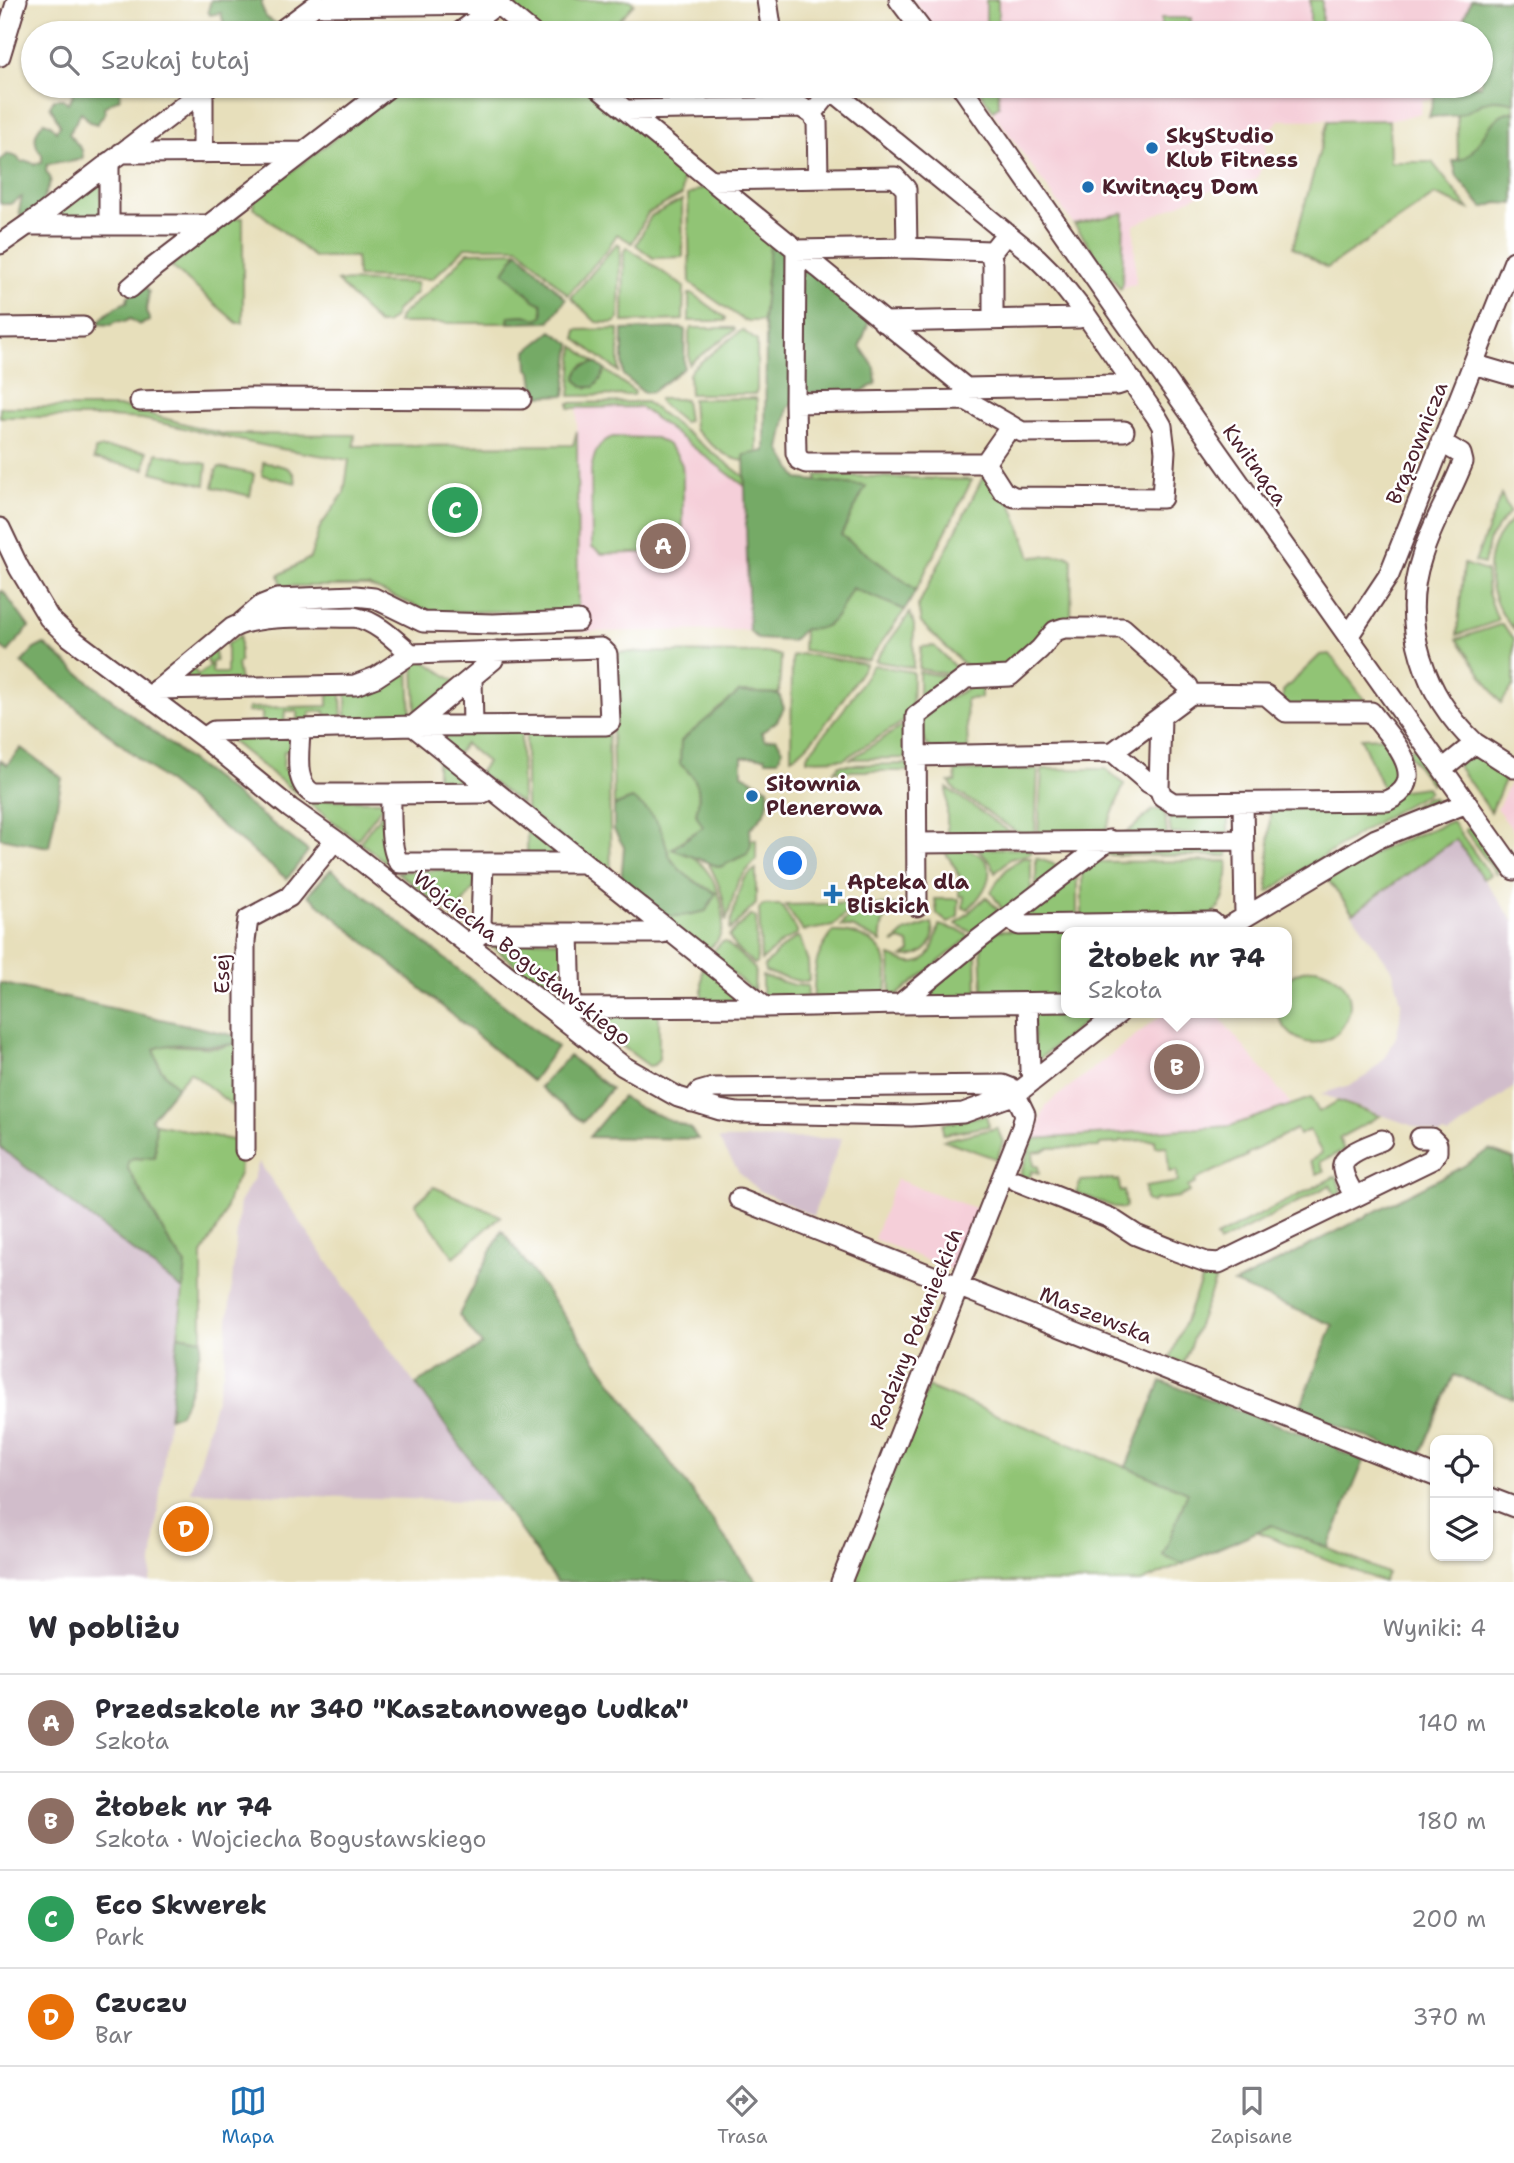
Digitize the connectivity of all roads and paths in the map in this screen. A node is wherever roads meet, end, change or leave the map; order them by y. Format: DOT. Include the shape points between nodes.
graph roads {
  1 [pos="17,0"];
  2 [pos="767,0"];
  3 [pos="899,0"];
  4 [pos="319,2"];
  5 [pos="500,2"];
  6 [pos="294,21"];
  7 [pos="475,21"];
  8 [pos="520,21"];
  9 [pos="770,21"];
  10 [pos="914,21"];
  11 [pos="0,56"];
  12 [pos="193,98"];
  13 [pos="206,98"];
  14 [pos="374,98"];
  15 [pos="612,98"];
  16 [pos="823,98"];
  17 [pos="843,98"];
  18 [pos="969,98"];
  19 [pos="627,110"];
  20 [pos="812,114"];
  21 [pos="304,152"];
  22 [pos="203,153"];
  23 [pos="115,157"];
  24 [pos="916,160"];
  25 [pos="818,177"];
  26 [pos="712,180"];
  27 [pos="900,181"];
  28 [pos="109,224"];
  29 [pos="27,225"];
  30 [pos="211,225"];
  31 [pos="1006,234"];
  32 [pos="0,244"];
  33 [pos="906,248"];
  34 [pos="796,250"];
  35 [pos="990,251"];
  36 [pos="1514,261"];
  37 [pos="131,288"];
  38 [pos="1086,315"];
  39 [pos="993,320"];
  40 [pos="883,322"];
  41 [pos="83,327"];
  42 [pos="0,328"];
  43 [pos="1133,332"];
  44 [pos="1112,349"];
  45 [pos="1474,364"];
  46 [pos="1514,376"];
  47 [pos="1132,380"];
  48 [pos="966,394"];
  49 [pos="521,399"];
  50 [pos="141,401"];
  51 [pos="796,403"];
  52 [pos="1011,426"];
  53 [pos="1124,431"];
  54 [pos="1441,442"];
  55 [pos="985,463"];
  56 [pos="0,528"];
  57 [pos="579,621"];
  58 [pos="242,623"];
  59 [pos="1349,635"];
  60 [pos="497,651"];
  61 [pos="411,654"];
  62 [pos="472,678"];
  63 [pos="154,693"];
  64 [pos="1191,694"];
  65 [pos="1161,717"];
  66 [pos="413,726"];
  67 [pos="473,726"];
  68 [pos="300,729"];
  69 [pos="204,738"];
  70 [pos="1475,743"];
  71 [pos="1113,752"];
  72 [pos="916,756"];
  73 [pos="1514,768"];
  74 [pos="1443,769"];
  75 [pos="490,788"];
  76 [pos="1159,788"];
  77 [pos="306,790"];
  78 [pos="391,794"];
  79 [pos="1243,803"];
  80 [pos="1467,803"];
  81 [pos="290,808"];
  82 [pos="335,840"];
  83 [pos="1243,840"];
  84 [pos="1109,841"];
  85 [pos="917,844"];
  86 [pos="398,861"];
  87 [pos="483,863"];
  88 [pos="584,863"];
  89 [pos="1514,870"];
  90 [pos="383,878"];
  91 [pos="916,906"];
  92 [pos="1245,915"];
  93 [pos="1007,919"];
  94 [pos="1087,927"];
  95 [pos="1136,927"];
  96 [pos="1217,927"];
  97 [pos="1227,927"];
  98 [pos="667,929"];
  99 [pos="485,930"];
  100 [pos="569,933"];
  101 [pos="467,945"];
  102 [pos="1061,1002"];
  103 [pos="1028,1003"];
  104 [pos="900,1004"];
  105 [pos="765,1007"];
  106 [pos="567,1014"];
  107 [pos="1113,1018"];
  108 [pos="1030,1070"];
  109 [pos="1016,1094"];
  110 [pos="692,1102"];
  111 [pos="1420,1138"];
  112 [pos="1382,1140"];
  113 [pos="245,1150"];
  114 [pos="1017,1181"];
  115 [pos="1356,1197"];
  116 [pos="739,1199"];
  117 [pos="1110,1218"];
  118 [pos="1140,1224"];
  119 [pos="958,1285"];
  120 [pos="1430,1474"];
  121 [pos="1491,1498"];
  122 [pos="1514,1507"];
  123 [pos="841,1582"];
  1 -- 11 [label="street"];
  2 -- 9 [label="street"];
  3 -- 10 [label="street"];
  4 -- 5 [label="street" via="323,6"];
  4 -- 6 [label="street"];
  5 -- 7 [label="street"];
  5 -- 8 [label="street"];
  12 -- 23 [label="street"];
  13 -- 22 [label="street"];
  14 -- 21 [label="street"];
  15 -- 19 [label="street"];
  16 -- 20 [label="street"];
  17 -- 24 [label="street"];
  18 -- 43 [label="street, Kwitnąca"];
  19 -- 20 [label="street" via="802,107"];
  19 -- 26 [label="street"];
  20 -- 25 [label="street" via="817,122"];
  21 -- 22 [label="street"];
  21 -- 30 [label="street"];
  22 -- 23 [label="street"];
  23 -- 28 [label="street"];
  23 -- 29 [label="street"];
  24 -- 27 [label="street"];
  24 -- 31 [label="street"];
  25 -- 26 [label="street"];
  25 -- 27 [label="street" via="888,176"];
  26 -- 34 [label="street"];
  27 -- 33 [label="street" via="906,189"];
  28 -- 29 [label="street"];
  28 -- 30 [label="street"];
  29 -- 32 [label="street"];
  30 -- 37 [label="street"];
  31 -- 35 [label="street"];
  31 -- 38 [label="street" via="1056,277"];
  33 -- 34 [label="street"];
  33 -- 35 [label="street"];
  34 -- 40 [label="street"];
  34 -- 51 [label="street"];
  35 -- 39 [label="street"];
  36 -- 45 [label="street, Brązownicza"];
  38 -- 39 [label="street"];
  38 -- 44 [label="street"];
  39 -- 40 [label="street"];
  40 -- 48 [label="street"];
  41 -- 42 [label="street"];
  43 -- 44 [label="street"];
  43 -- 59 [label="street, Kwitnąca"];
  44 -- 47 [label="street"];
  45 -- 46 [label="street"];
  45 -- 54 [label="street, Brązownicza"];
  47 -- 48 [label="street"];
  47 -- 55 [label="street" via="1162,426 1162,498 1014,497 1003,491"];
  48 -- 51 [label="street"];
  48 -- 52 [label="street"];
  49 -- 50 [label="street"];
  51 -- 55 [label="street" via="796,453 806,463"];
  52 -- 53 [label="street" via="1022,432"];
  52 -- 55 [label="street"];
  54 -- 59 [label="street, Brązownicza" via="1389,575"];
  54 -- 70 [label="street" via="1461,454 1462,462 1421,557 1413,602 1415,641 1430,683"];
  56 -- 63 [label="street, Wojciecha Bogusławskiego" via="49,618 66,635"];
  57 -- 58 [label="street" via="423,622 374,598 355,596 277,598"];
  58 -- 61 [label="street" via="354,617 373,623"];
  58 -- 63 [label="street"];
  59 -- 74 [label="street, Kwitnąca"];
  60 -- 61 [label="street"];
  60 -- 62 [label="street"];
  60 -- 67 [label="street" via="601,649 607,654 610,722 600,726"];
  61 -- 63 [label="street" via="355,685"];
  62 -- 66 [label="street"];
  62 -- 67 [label="street"];
  63 -- 69 [label="street, Wojciecha Bogusławskiego"];
  64 -- 65 [label="street"];
  64 -- 72 [label="street" via="1188,686 1123,628 1059,629 1010,676 966,678 916,716"];
  64 -- 79 [label="street" via="1266,695 1286,712 1371,712 1408,765 1405,787 1387,801"];
  65 -- 71 [label="street"];
  65 -- 76 [label="street"];
  66 -- 67 [label="street"];
  66 -- 68 [label="street"];
  66 -- 75 [label="street"];
  68 -- 69 [label="street" via="214,731"];
  68 -- 77 [label="street" via="300,777"];
  69 -- 81 [label="street, Wojciecha Bogusławskiego"];
  70 -- 73 [label="street"];
  70 -- 74 [label="street"];
  71 -- 72 [label="street"];
  71 -- 76 [label="street"];
  72 -- 85 [label="street"];
  74 -- 80 [label="street, Kwitnąca"];
  75 -- 78 [label="street" via="483,793"];
  75 -- 88 [label="street"];
  76 -- 79 [label="street" via="1173,803"];
  77 -- 78 [label="street" via="314,794"];
  77 -- 81 [label="street"];
  78 -- 86 [label="street" via="393,849"];
  79 -- 83 [label="street"];
  80 -- 89 [label="street, Kwitnąca"];
  80 -- 92 [label="street" via="1376,839"];
  81 -- 82 [label="street, Wojciecha Bogusławskiego"];
  82 -- 90 [label="street, Wojciecha Bogusławskiego"];
  82 -- 113 [label="street, Esej" via="289,897 248,919 244,941"];
  83 -- 84 [label="street"];
  83 -- 92 [label="street"];
  84 -- 85 [label="street"];
  84 -- 93 [label="street"];
  85 -- 91 [label="street"];
  86 -- 87 [label="street"];
  86 -- 90 [label="street"];
  87 -- 88 [label="street"];
  87 -- 99 [label="street" via="481,924"];
  88 -- 98 [label="street"];
  90 -- 101 [label="street, Wojciecha Bogusławskiego"];
  92 -- 97 [label="street"];
  93 -- 94 [label="street" via="1019,925"];
  93 -- 104 [label="street"];
  95 -- 96 [label="street" via="1212,922"];
  98 -- 100 [label="street" via="661,933"];
  98 -- 105 [label="street"];
  99 -- 100 [label="street"];
  99 -- 101 [label="street"];
  100 -- 106 [label="street"];
  101 -- 106 [label="street, Wojciecha Bogusławskiego"];
  102 -- 103 [label="street"];
  103 -- 104 [label="street"];
  103 -- 108 [label="street"];
  104 -- 105 [label="street"];
  105 -- 106 [label="street"];
  106 -- 110 [label="street, Wojciecha Bogusławskiego" via="623,1066"];
  107 -- 109 [label="street, Wojciecha Bogusławskiego"];
  109 -- 110 [label="street, Wojciecha Bogusławskiego" via="963,1113 911,1116 738,1113"];
  109 -- 110 [label="street" via="1003,1085 726,1088 704,1089"];
  109 -- 119 [label="street, Rodziny Połanieckich" via="1025,1114 1022,1128"];
  111 -- 115 [label="street" via="1435,1142 1438,1149 1433,1159"];
  112 -- 115 [label="street" via="1343,1162 1342,1170"];
  114 -- 117 [label="street"];
  115 -- 117 [label="street" via="1219,1264 1136,1235"];
  116 -- 119 [label="street, Maszewska"];
  117 -- 118 [label="street"];
  119 -- 120 [label="street, Maszewska"];
  119 -- 123 [label="street, Rodziny Połanieckich"];
  121 -- 122 [label="street"];
}
